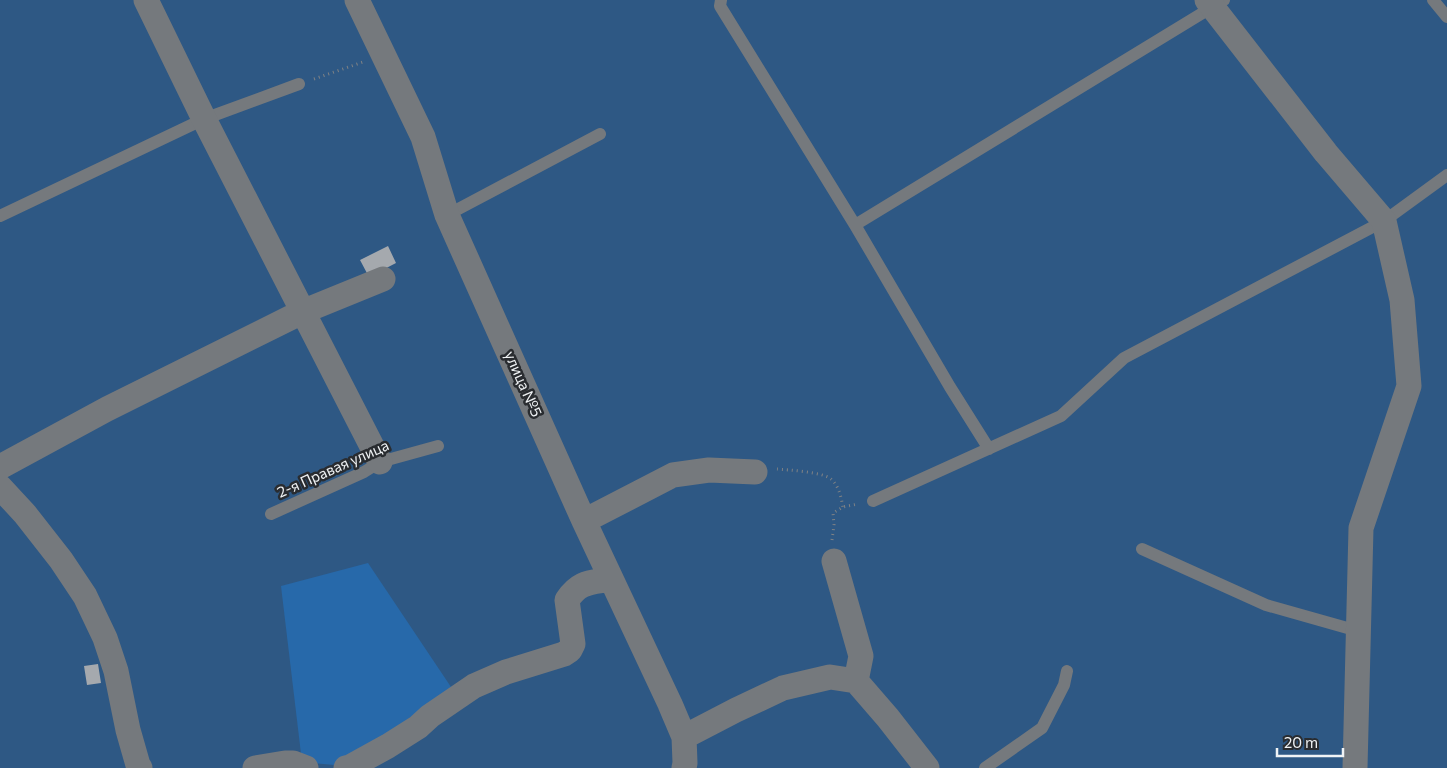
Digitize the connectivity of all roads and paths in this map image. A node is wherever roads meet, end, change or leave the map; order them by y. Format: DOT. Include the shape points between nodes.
graph roads {
  1 [pos="146,0"];
  2 [pos="357,0"];
  3 [pos="721,0"];
  4 [pos="1433,0"];
  5 [pos="1214,3"];
  6 [pos="1447,17"];
  7 [pos="383,55"];
  8 [pos="299,84"];
  9 [pos="204,119"];
  10 [pos="600,134"];
  11 [pos="1447,175"];
  12 [pos="447,215"];
  13 [pos="0,216"];
  14 [pos="1384,222"];
  15 [pos="855,225"];
  16 [pos="383,279"];
  17 [pos="302,312"];
  18 [pos="438,446"];
  19 [pos="989,449"];
  20 [pos="380,462"];
  21 [pos="0,467"];
  22 [pos="755,472"];
  23 [pos="0,487"];
  24 [pos="874,501"];
  25 [pos="843,507"];
  26 [pos="270,514"];
  27 [pos="584,520"];
  28 [pos="1142,549"];
  29 [pos="834,562"];
  30 [pos="611,578"];
  31 [pos="1358,631"];
  32 [pos="1067,672"];
  33 [pos="856,681"];
  34 [pos="684,737"];
  35 [pos="140,768"];
  36 [pos="255,768"];
  37 [pos="306,768"];
  38 [pos="346,768"];
  39 [pos="684,768"];
  40 [pos="928,768"];
  41 [pos="985,768"];
  42 [pos="1355,768"];
  1 -- 9 [label="street"];
  2 -- 7 [label="street, улица №5"];
  3 -- 15 [label="lane" via="720,6"];
  4 -- 6 [label="lane"];
  5 -- 14 [label="street" via="1326,153"];
  5 -- 15 [label="lane"];
  7 -- 8 [label="path"];
  7 -- 12 [label="street, улица №5" via="422,137"];
  8 -- 9 [label="lane"];
  9 -- 13 [label="lane"];
  9 -- 17 [label="street"];
  10 -- 12 [label="lane"];
  11 -- 14 [label="lane"];
  12 -- 27 [label="street, улица №5"];
  14 -- 19 [label="lane" via="1124,358 1061,416"];
  14 -- 31 [label="street" via="1402,300 1410,386 1361,528"];
  15 -- 19 [label="lane"];
  16 -- 17 [label="street"];
  17 -- 20 [label="street"];
  17 -- 21 [label="street" via="107,409"];
  18 -- 20 [label="lane, 2-я Правая улица"];
  19 -- 24 [label="lane"];
  20 -- 26 [label="lane, 2-я Правая улица"];
  22 -- 25 [label="path" via="785,469 830,478 839,490"];
  22 -- 27 [label="street" via="709,470 673,475"];
  23 -- 35 [label="street" via="61,560 89,604 116,671 128,730"];
  24 -- 25 [label="path"];
  25 -- 29 [label="path" via="833,513 831,543"];
  27 -- 30 [label="street, улица №5"];
  28 -- 31 [label="lane" via="1266,605"];
  29 -- 33 [label="street" via="861,656"];
  30 -- 34 [label="street, улица №5"];
  30 -- 38 [label="street" via="582,584 567,600 573,644 570,650 474,686 418,727"];
  31 -- 42 [label="street"];
  32 -- 41 [label="lane" via="1064,685 1042,728"];
  33 -- 34 [label="street" via="830,677 783,688"];
  33 -- 40 [label="street"];
  34 -- 39 [label="street, улица №5"];
  36 -- 37 [label="street" via="285,763"];
}
